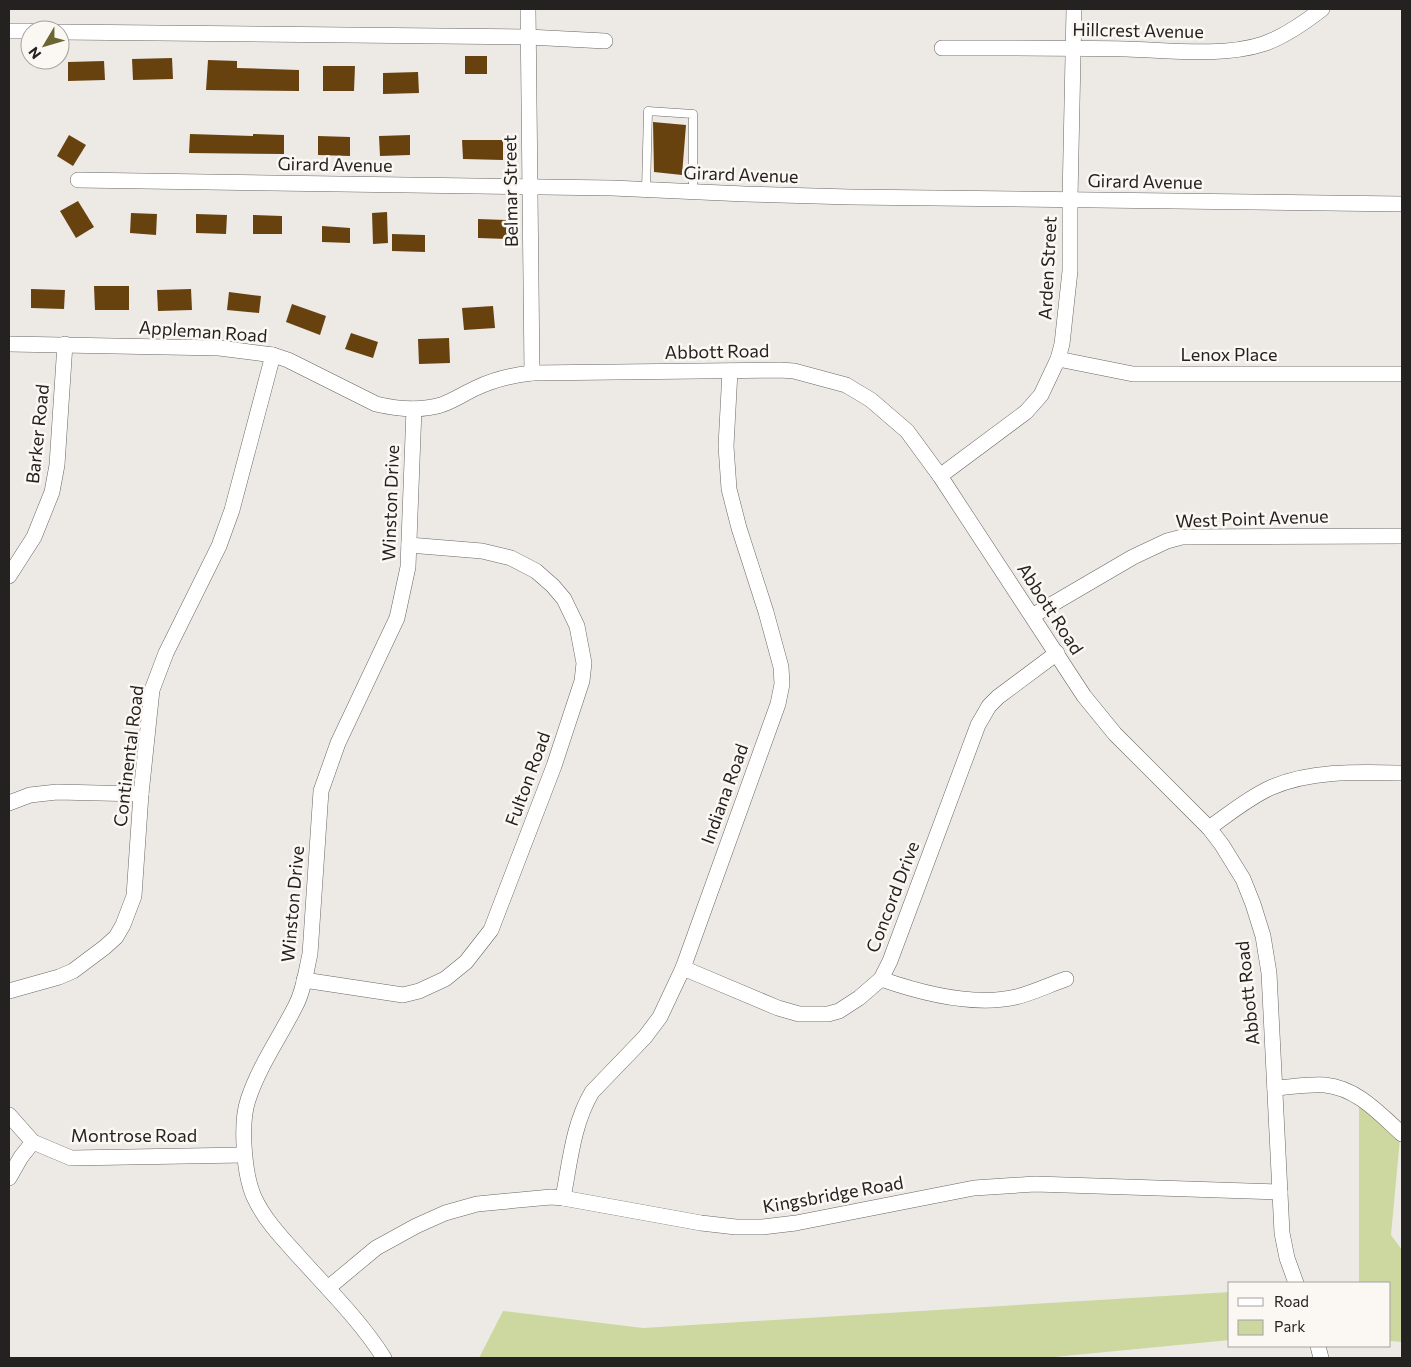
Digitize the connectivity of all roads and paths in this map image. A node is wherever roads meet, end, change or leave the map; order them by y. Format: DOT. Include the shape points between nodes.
graph roads {
  1 [pos="528,9"];
  2 [pos="1074,9"];
  3 [pos="1322,9"];
  4 [pos="70,32"];
  5 [pos="528,38"];
  6 [pos="605,41"];
  7 [pos="942,48"];
  8 [pos="1072,48"];
  9 [pos="78,180"];
  10 [pos="529,188"];
  11 [pos="646,190"];
  12 [pos="692,192"];
  13 [pos="1070,199"];
  14 [pos="1402,204"];
  15 [pos="9,344"];
  16 [pos="65,344"];
  17 [pos="273,354"];
  18 [pos="1058,359"];
  19 [pos="730,371"];
  20 [pos="532,373"];
  21 [pos="1402,374"];
  22 [pos="414,409"];
  23 [pos="940,476"];
  24 [pos="1402,536"];
  25 [pos="409,545"];
  26 [pos="9,576"];
  27 [pos="1032,616"];
  28 [pos="1056,653"];
  29 [pos="1402,773"];
  30 [pos="141,794"];
  31 [pos="9,803"];
  32 [pos="1209,828"];
  33 [pos="683,968"];
  34 [pos="881,979"];
  35 [pos="1066,979"];
  36 [pos="304,980"];
  37 [pos="9,991"];
  38 [pos="1275,1088"];
  39 [pos="9,1115"];
  40 [pos="1402,1134"];
  41 [pos="33,1142"];
  42 [pos="244,1155"];
  43 [pos="9,1178"];
  44 [pos="1280,1192"];
  45 [pos="563,1198"];
  46 [pos="1296,1282"];
  47 [pos="328,1288"];
  48 [pos="384,1358"];
  1 -- 5 [label="street, Belmar Street"];
  2 -- 8 [label="street, Arden Street"];
  3 -- 8 [label="street, Hillcrest Avenue" via="1288,32 1247,48 1217,51"];
  4 -- 5 [label="street"];
  5 -- 6 [label="street"];
  5 -- 10 [label="street, Belmar Street"];
  7 -- 8 [label="street, Hillcrest Avenue"];
  8 -- 13 [label="street, Arden Street"];
  9 -- 10 [label="street, Girard Avenue"];
  10 -- 11 [label="street, Girard Avenue"];
  10 -- 20 [label="street, Belmar Street"];
  11 -- 12 [label="street, Girard Avenue"];
  11 -- 12 [label="lane" via="648,111 693,114"];
  12 -- 13 [label="street, Girard Avenue"];
  13 -- 14 [label="street, Girard Avenue"];
  13 -- 18 [label="street, Arden Street" via="1070,272"];
  15 -- 16 [label="street, Appleman Road"];
  16 -- 17 [label="street, Appleman Road" via="219,348"];
  16 -- 26 [label="street, Barker Road" via="58,465 52,492 34,537"];
  17 -- 22 [label="street, Appleman Road" via="376,404"];
  17 -- 30 [label="street, Continental Road" via="232,510 219,546 166,653 152,690"];
  18 -- 21 [label="street, Lenox Place" via="1133,374"];
  18 -- 23 [label="street, Arden Street" via="1042,395 1026,412"];
  19 -- 20 [label="street, Abbott Road"];
  19 -- 23 [label="street, Abbott Road" via="794,371 846,385 871,400 908,431"];
  19 -- 33 [label="street, Indiana Road" via="726,446 729,489 781,667 782,684 778,704"];
  20 -- 22 [label="street, Abbott Road" via="518,374 478,387 442,405"];
  22 -- 25 [label="street, Winston Drive"];
  23 -- 27 [label="street, Abbott Road"];
  24 -- 27 [label="street, West Point Avenue" via="1182,537 1133,557"];
  25 -- 36 [label="street, Winston Drive" via="408,567 397,618 338,743 321,790 310,954"];
  25 -- 36 [label="street, Fulton Road" via="482,551 512,558 536,571 564,599 577,626 584,663 582,682 504,898 490,930 466,962 445,979 419,992 403,995"];
  27 -- 28 [label="street, Abbott Road"];
  28 -- 32 [label="street, Abbott Road" via="1084,696 1116,734"];
  28 -- 34 [label="street, Concord Drive" via="998,696 978,725"];
  29 -- 32 [label="street" via="1347,772 1294,780 1245,802"];
  30 -- 31 [label="street" via="57,792 30,795"];
  30 -- 37 [label="street, Continental Road" via="134,896 116,937 73,971 59,978"];
  32 -- 38 [label="street, Abbott Road" via="1243,879 1263,936 1269,973"];
  33 -- 34 [label="street, Concord Drive" via="799,1014 839,1011"];
  33 -- 45 [label="street, Indiana Road" via="660,1017 592,1092 586,1103 577,1125"];
  34 -- 35 [label="street" via="911,990 988,1000 1016,997"];
  36 -- 42 [label="street, Winston Drive" via="297,1004 264,1062 247,1101"];
  38 -- 40 [label="street" via="1324,1085 1339,1088 1373,1108"];
  38 -- 44 [label="street, Abbott Road"];
  39 -- 41 [label="street, Montrose Road"];
  41 -- 42 [label="street, Montrose Road" via="71,1158"];
  41 -- 43 [label="street"];
  42 -- 47 [label="street, Winston Drive" via="254,1196 270,1225"];
  44 -- 45 [label="street, Kingsbridge Road" via="1035,1184 974,1188 762,1227 701,1223"];
  44 -- 46 [label="street, Abbott Road" via="1282,1232"];
  45 -- 47 [label="street, Kingsbridge Road" via="477,1204 445,1213 376,1248"];
  47 -- 48 [label="street, Winston Drive"];
}
